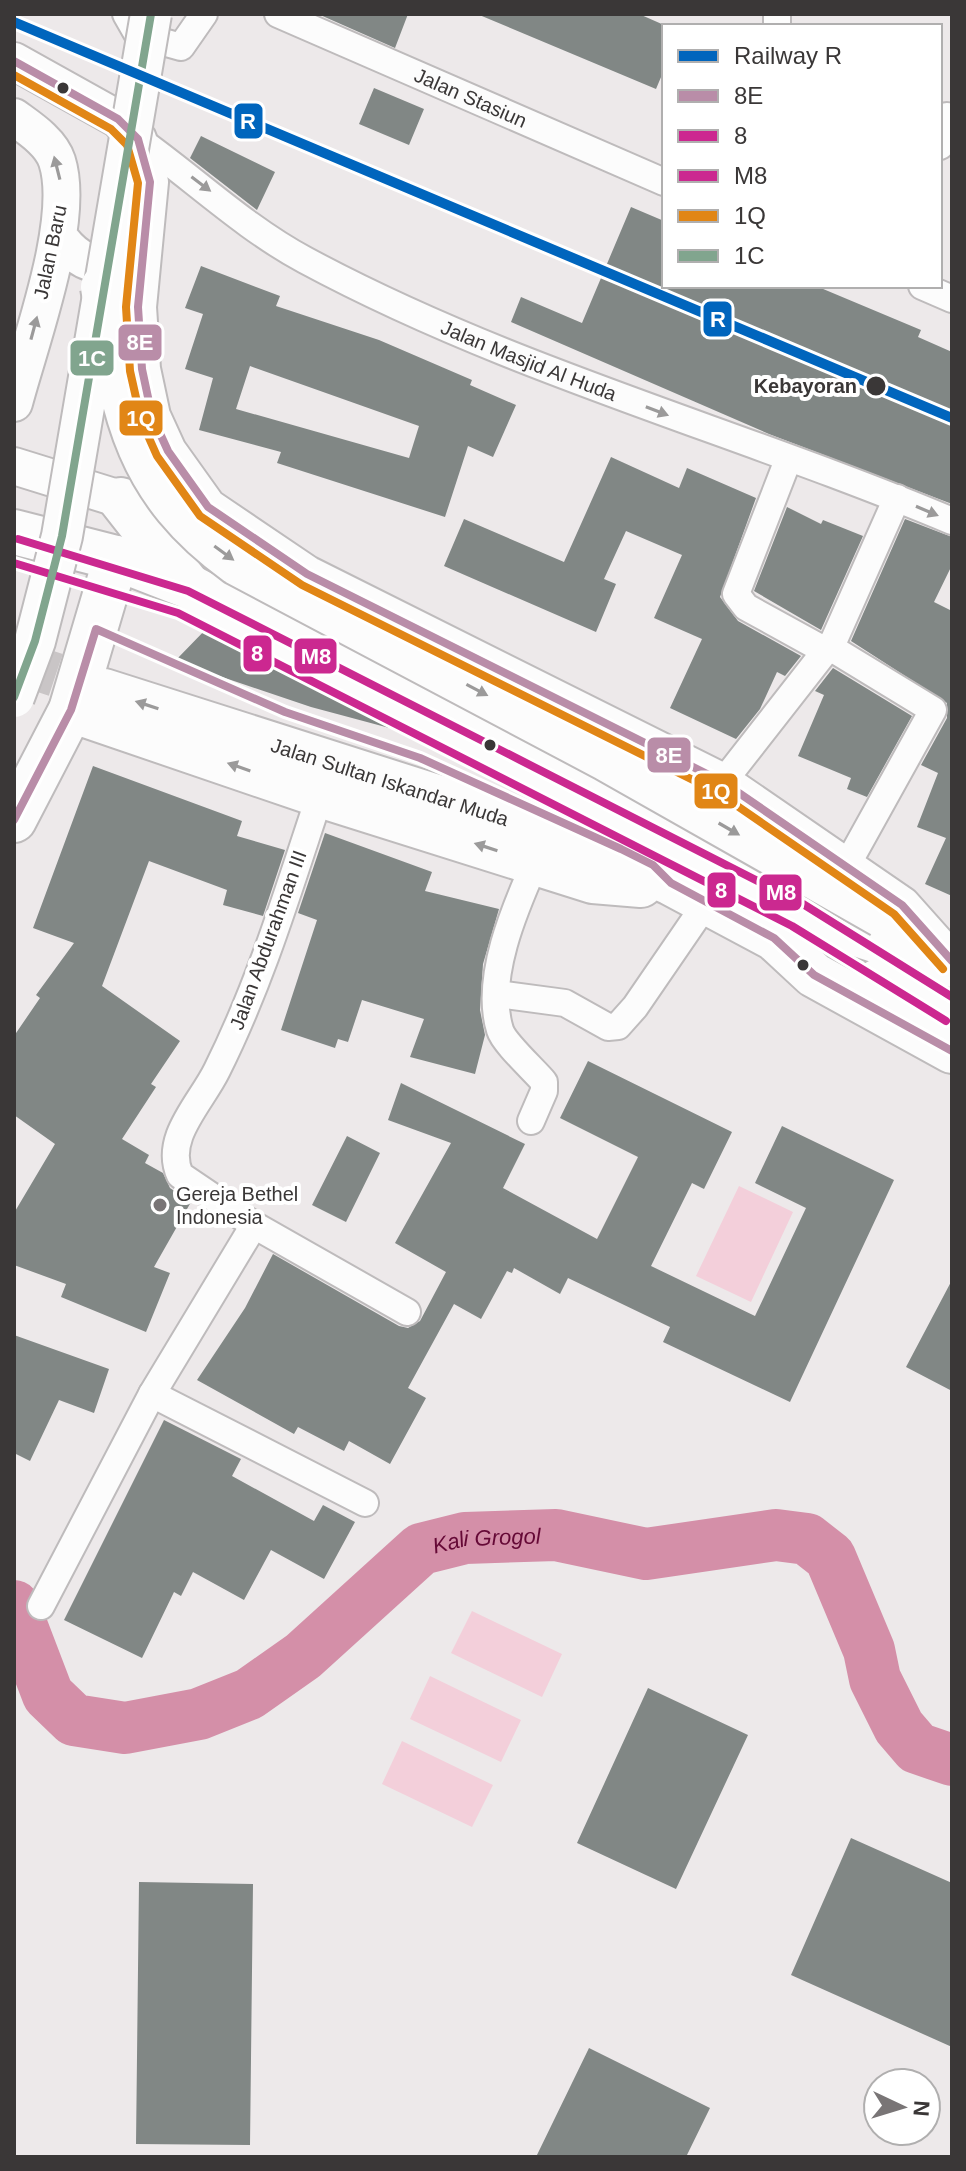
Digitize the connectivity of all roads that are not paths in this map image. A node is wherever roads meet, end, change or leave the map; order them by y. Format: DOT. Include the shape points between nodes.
graph roads {
  1 [pos="128,14"];
  2 [pos="151,14"];
  3 [pos="204,14"];
  4 [pos="278,14"];
  5 [pos="14,61"];
  6 [pos="946,116"];
  7 [pos="14,117"];
  8 [pos="942,136"];
  9 [pos="138,139"];
  10 [pos="662,181"];
  11 [pos="58,235"];
  12 [pos="141,255"];
  13 [pos="103,287"];
  14 [pos="927,288"];
  15 [pos="952,299"];
  16 [pos="14,403"];
  17 [pos="788,460"];
  18 [pos="14,466"];
  19 [pos="897,498"];
  20 [pos="121,500"];
  21 [pos="208,507"];
  22 [pos="952,521"];
  23 [pos="14,532"];
  24 [pos="116,558"];
  25 [pos="188,586"];
  26 [pos="14,619"];
  27 [pos="826,648"];
  28 [pos="14,697"];
  29 [pos="88,700"];
  30 [pos="942,713"];
  31 [pos="723,782"];
  32 [pos="320,795"];
  33 [pos="17,796"];
  34 [pos="535,863"];
  35 [pos="847,865"];
  36 [pos="689,892"];
  37 [pos="786,926"];
  38 [pos="942,960"];
  39 [pos="497,994"];
  40 [pos="952,1013"];
  41 [pos="952,1051"];
  42 [pos="531,1121"];
  43 [pos="254,1225"];
  44 [pos="407,1312"];
  45 [pos="152,1394"];
  46 [pos="365,1503"];
  47 [pos="41,1606"];
  1 -- 3 [label="street" via="138,35 181,47"];
  1 -- 26 [label="main road" via="90,259"];
  2 -- 13 [label="main road, bridge"];
  4 -- 10 [label="street, Jalan Stasiun"];
  5 -- 9 [label="main road" via="118,119"];
  6 -- 8 [label="street"];
  11 -- 7 [label="main road, Jalan Baru, one-way" via="62,193 57,158"];
  9 -- 12 [label="main road" via="150,182"];
  9 -- 17 [label="street, Jalan Masjid Al Huda, one-way" via="303,259 533,365"];
  11 -- 12 [label="main road" via="73,255 102,266"];
  16 -- 11 [label="main road, Jalan Baru, one-way"];
  12 -- 21 [label="main road" via="142,369 152,416 168,451"];
  13 -- 28 [label="main road, bridge" via="62,536 35,641"];
  13 -- 38 [label="highway, one-way, bridge" via="131,430 158,485 206,541 237,563 607,759 882,915"];
  14 -- 15 [label="street"];
  17 -- 19 [label="street, Jalan Masjid Al Huda"];
  17 -- 27 [label="street" via="736,594 746,607"];
  18 -- 20 [label="main road"];
  19 -- 22 [label="street, Jalan Masjid Al Huda, one-way"];
  19 -- 27 [label="street"];
  20 -- 21 [label="main road" via="162,509"];
  20 -- 25 [label="highway"];
  21 -- 31 [label="main road" via="307,574"];
  23 -- 24 [label="highway"];
  24 -- 25 [label="highway"];
  24 -- 29 [label="highway"];
  25 -- 37 [label="highway" via="733,874"];
  27 -- 30 [label="street"];
  27 -- 31 [label="street"];
  32 -- 29 [label="highway, one-way"];
  29 -- 33 [label="highway"];
  36 -- 29 [label="highway, Jalan Sultan Iskandar Muda, one-way" via="584,844"];
  30 -- 35 [label="street"];
  31 -- 35 [label="main road"];
  34 -- 32 [label="highway, one-way"];
  32 -- 43 [label="street, Jalan Abdurahman III" via="257,981 216,1072 175,1144 180,1175"];
  34 -- 36 [label="highway" via="593,881"];
  34 -- 39 [label="street" via="508,926"];
  35 -- 38 [label="main road" via="902,905"];
  36 -- 37 [label="highway, Jalan Sultan Iskandar Muda"];
  36 -- 39 [label="street" via="635,1007 618,1026 608,1027 565,1003"];
  37 -- 38 [label="highway"];
  37 -- 40 [label="highway"];
  37 -- 41 [label="highway" via="814,975"];
  39 -- 42 [label="street" via="500,1032 544,1082"];
  43 -- 44 [label="street, Jalan Abdurahman III"];
  43 -- 45 [label="street"];
  45 -- 46 [label="street"];
  45 -- 47 [label="street"];
}
